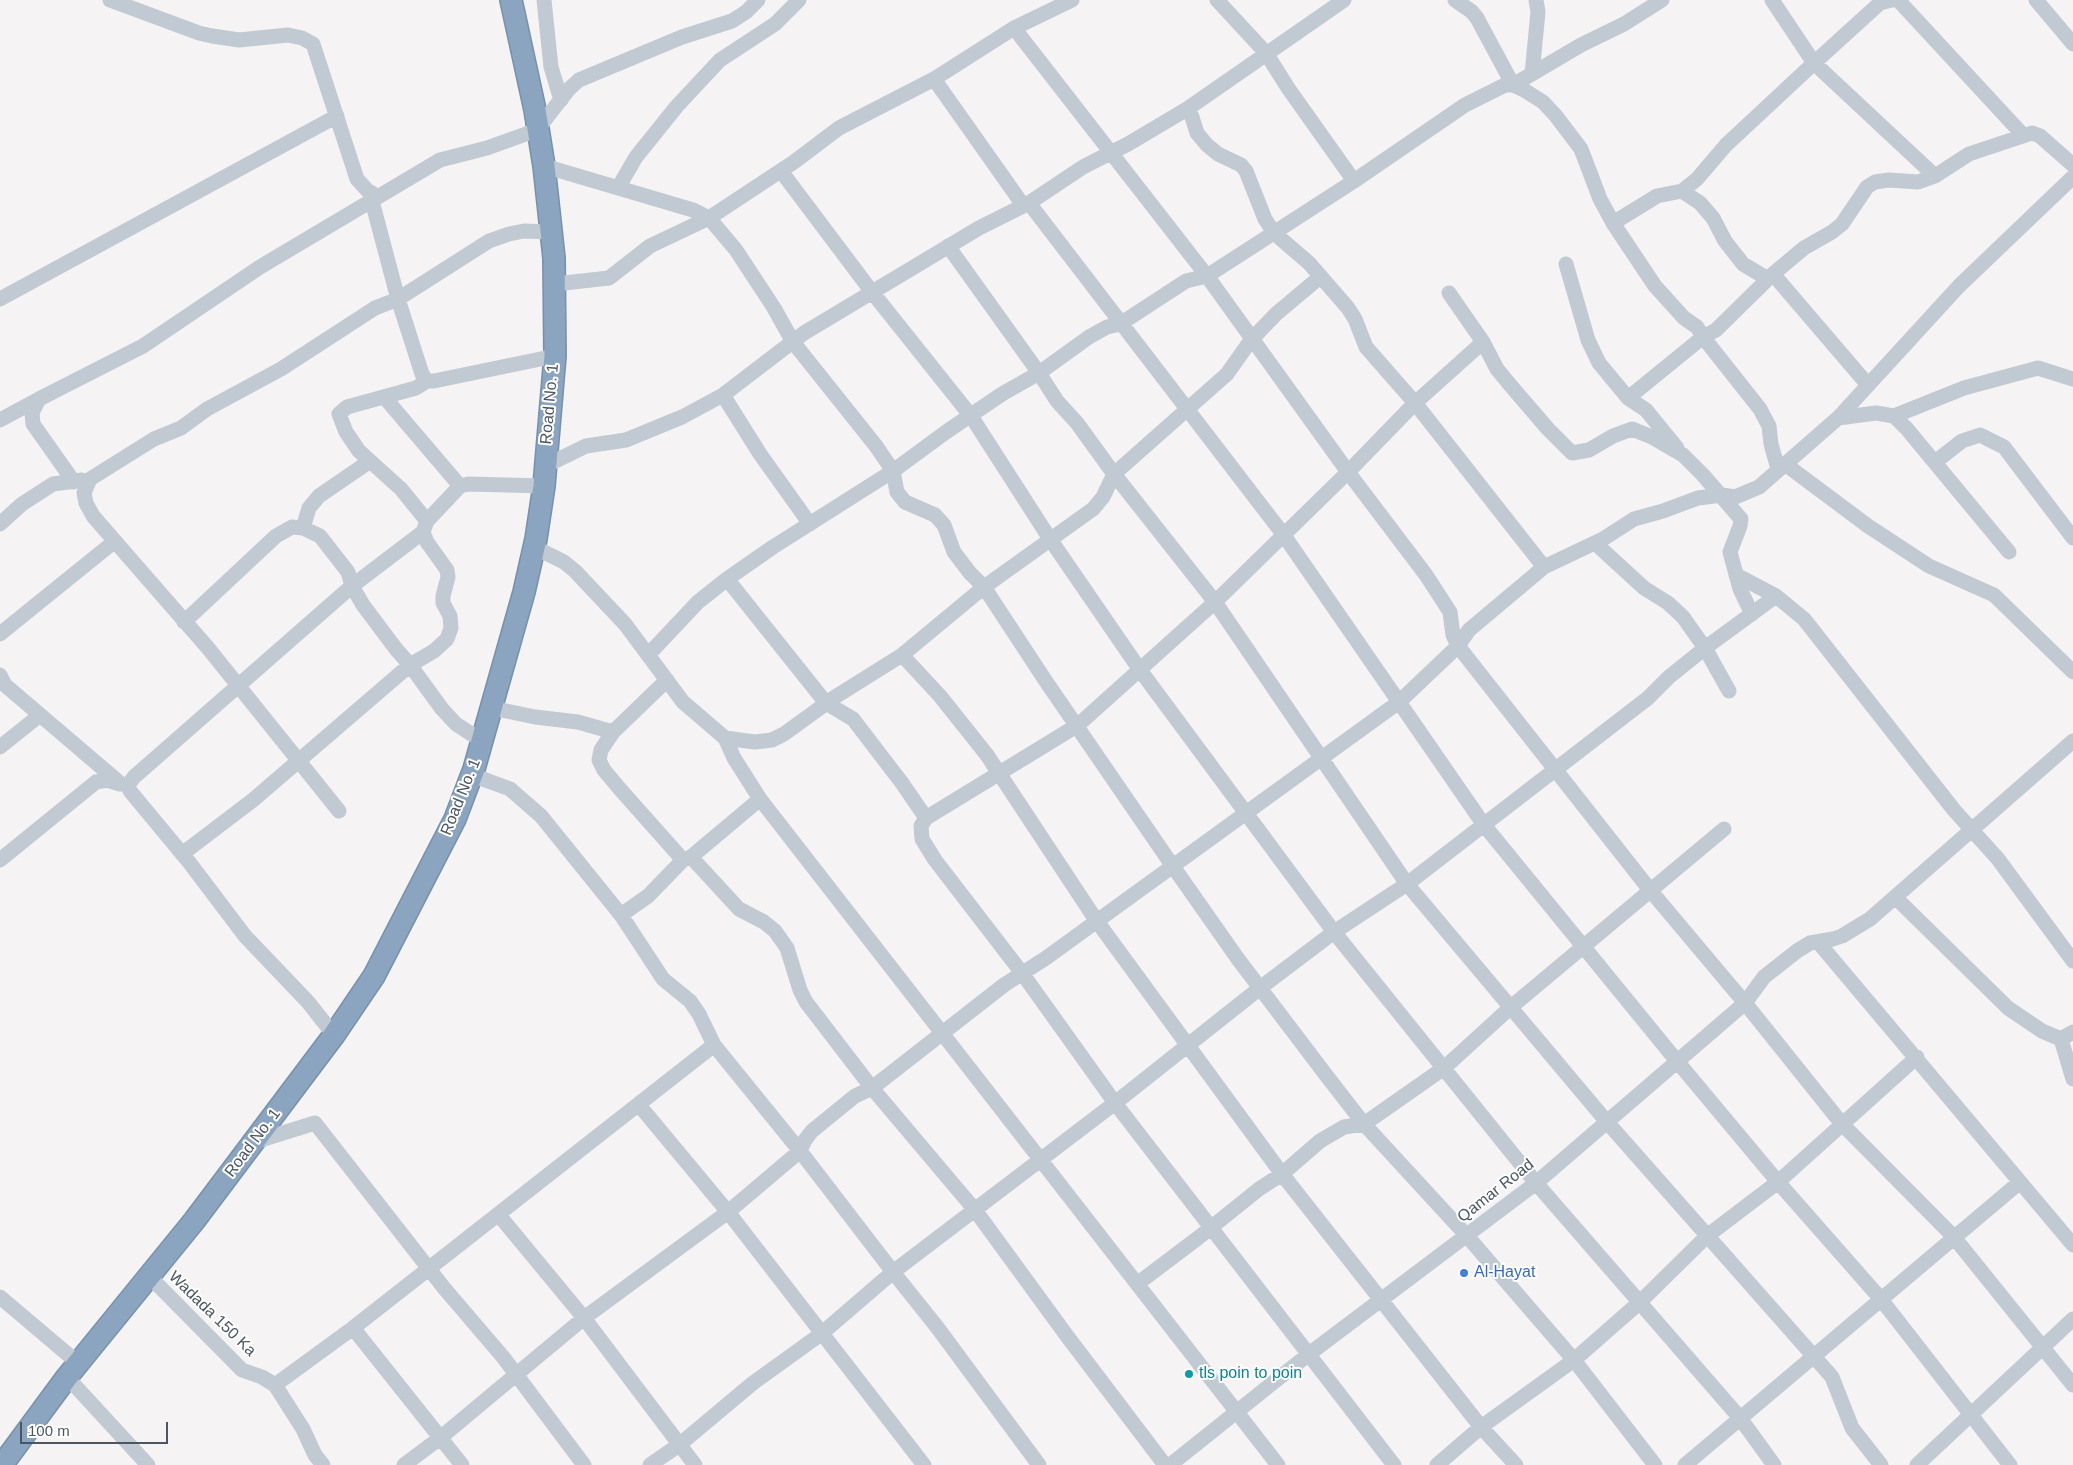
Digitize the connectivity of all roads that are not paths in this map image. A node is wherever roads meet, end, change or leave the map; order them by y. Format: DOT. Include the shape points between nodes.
graph roads {
  1 [pos="110,0"];
  2 [pos="511,0"];
  3 [pos="544,0"];
  4 [pos="758,0"];
  5 [pos="799,0"];
  6 [pos="1072,0"];
  7 [pos="1217,0"];
  8 [pos="1344,0"];
  9 [pos="1455,0"];
  10 [pos="1536,0"];
  11 [pos="1662,0"];
  12 [pos="1772,0"];
  13 [pos="1892,0"];
  14 [pos="1898,0"];
  15 [pos="2036,0"];
  16 [pos="1014,28"];
  17 [pos="2073,44"];
  18 [pos="1266,53"];
  19 [pos="1814,62"];
  20 [pos="1532,74"];
  21 [pos="934,79"];
  22 [pos="1513,85"];
  23 [pos="561,100"];
  24 [pos="1187,110"];
  25 [pos="336,116"];
  26 [pos="537,130"];
  27 [pos="2023,135"];
  28 [pos="1110,153"];
  29 [pos="2073,165"];
  30 [pos="544,166"];
  31 [pos="782,170"];
  32 [pos="1935,176"];
  33 [pos="2073,177"];
  34 [pos="1354,181"];
  35 [pos="618,188"];
  36 [pos="1682,191"];
  37 [pos="375,199"];
  38 [pos="1026,204"];
  39 [pos="709,218"];
  40 [pos="1613,223"];
  41 [pos="551,232"];
  42 [pos="1274,232"];
  43 [pos="948,246"];
  44 [pos="1566,264"];
  45 [pos="1206,276"];
  46 [pos="1770,276"];
  47 [pos="1320,277"];
  48 [pos="555,284"];
  49 [pos="872,292"];
  50 [pos="1449,293"];
  51 [pos="0,299"];
  52 [pos="398,299"];
  53 [pos="1120,324"];
  54 [pos="1703,337"];
  55 [pos="1251,340"];
  56 [pos="792,342"];
  57 [pos="1482,342"];
  58 [pos="554,356"];
  59 [pos="1039,373"];
  60 [pos="2073,379"];
  61 [pos="427,381"];
  62 [pos="1868,384"];
  63 [pos="723,395"];
  64 [pos="385,398"];
  65 [pos="1628,398"];
  66 [pos="39,399"];
  67 [pos="1415,403"];
  68 [pos="1188,410"];
  69 [pos="971,416"];
  70 [pos="1894,416"];
  71 [pos="1838,418"];
  72 [pos="0,420"];
  73 [pos="1683,455"];
  74 [pos="370,461"];
  75 [pos="1935,462"];
  76 [pos="1781,466"];
  77 [pos="893,471"];
  78 [pos="1348,472"];
  79 [pos="1114,474"];
  80 [pos="544,476"];
  81 [pos="90,479"];
  82 [pos="74,482"];
  83 [pos="460,486"];
  84 [pos="1722,495"];
  85 [pos="0,524"];
  86 [pos="810,524"];
  87 [pos="425,526"];
  88 [pos="303,528"];
  89 [pos="1283,534"];
  90 [pos="2073,538"];
  91 [pos="1050,539"];
  92 [pos="115,541"];
  93 [pos="1595,542"];
  94 [pos="534,547"];
  95 [pos="2009,552"];
  96 [pos="1544,567"];
  97 [pos="1736,575"];
  98 [pos="727,579"];
  99 [pos="352,586"];
  100 [pos="984,587"];
  101 [pos="1776,596"];
  102 [pos="1215,602"];
  103 [pos="1752,614"];
  104 [pos="184,622"];
  105 [pos="0,634"];
  106 [pos="1458,646"];
  107 [pos="1705,648"];
  108 [pos="648,655"];
  109 [pos="902,655"];
  110 [pos="410,665"];
  111 [pos="1140,670"];
  112 [pos="2073,672"];
  113 [pos="0,675"];
  114 [pos="667,680"];
  115 [pos="240,687"];
  116 [pos="1729,691"];
  117 [pos="1399,702"];
  118 [pos="826,703"];
  119 [pos="492,708"];
  120 [pos="40,715"];
  121 [pos="1078,725"];
  122 [pos="613,732"];
  123 [pos="725,738"];
  124 [pos="482,741"];
  125 [pos="2073,741"];
  126 [pos="0,747"];
  127 [pos="1321,759"];
  128 [pos="299,762"];
  129 [pos="1556,768"];
  130 [pos="999,773"];
  131 [pos="472,775"];
  132 [pos="125,785"];
  133 [pos="760,799"];
  134 [pos="338,811"];
  135 [pos="1246,813"];
  136 [pos="926,818"];
  137 [pos="1484,825"];
  138 [pos="1724,829"];
  139 [pos="1971,830"];
  140 [pos="182,854"];
  141 [pos="687,859"];
  142 [pos="0,860"];
  143 [pos="1172,865"];
  144 [pos="1407,884"];
  145 [pos="1650,890"];
  146 [pos="1895,897"];
  147 [pos="621,915"];
  148 [pos="1096,920"];
  149 [pos="1334,932"];
  150 [pos="1826,941"];
  151 [pos="1582,947"];
  152 [pos="2072,957"];
  153 [pos="1022,972"];
  154 [pos="1260,988"];
  155 [pos="1745,1002"];
  156 [pos="1512,1007"];
  157 [pos="942,1032"];
  158 [pos="334,1035"];
  159 [pos="2067,1036"];
  160 [pos="714,1044"];
  161 [pos="1187,1046"];
  162 [pos="1917,1057"];
  163 [pos="1676,1060"];
  164 [pos="1444,1068"];
  165 [pos="2073,1079"];
  166 [pos="872,1088"];
  167 [pos="1115,1103"];
  168 [pos="639,1105"];
  169 [pos="1607,1122"];
  170 [pos="1364,1124"];
  171 [pos="1842,1124"];
  172 [pos="254,1142"];
  173 [pos="800,1151"];
  174 [pos="1039,1160"];
  175 [pos="1282,1174"];
  176 [pos="1778,1182"];
  177 [pos="2020,1182"];
  178 [pos="1536,1183"];
  179 [pos="975,1210"];
  180 [pos="728,1212"];
  181 [pos="498,1214"];
  182 [pos="1211,1229"];
  183 [pos="1467,1236"];
  184 [pos="1707,1236"];
  185 [pos="1953,1236"];
  186 [pos="2073,1245"];
  187 [pos="428,1268"];
  188 [pos="892,1272"];
  189 [pos="149,1276"];
  190 [pos="1137,1284"];
  191 [pos="0,1297"];
  192 [pos="1880,1298"];
  193 [pos="1382,1300"];
  194 [pos="1640,1302"];
  195 [pos="584,1318"];
  196 [pos="2073,1319"];
  197 [pos="353,1328"];
  198 [pos="821,1334"];
  199 [pos="2042,1349"];
  200 [pos="1310,1354"];
  201 [pos="1814,1355"];
  202 [pos="1574,1360"];
  203 [pos="73,1370"];
  204 [pos="516,1374"];
  205 [pos="275,1385"];
  206 [pos="2073,1385"];
  207 [pos="1236,1413"];
  208 [pos="1970,1414"];
  209 [pos="1740,1418"];
  210 [pos="1482,1427"];
  211 [pos="440,1438"];
  212 [pos="679,1445"];
  213 [pos="2,1465"];
  214 [pos="148,1465"];
  215 [pos="323,1465"];
  216 [pos="404,1465"];
  217 [pos="462,1465"];
  218 [pos="584,1465"];
  219 [pos="650,1465"];
  220 [pos="695,1465"];
  221 [pos="924,1465"];
  222 [pos="1039,1465"];
  223 [pos="1165,1465"];
  224 [pos="1170,1465"];
  225 [pos="1278,1465"];
  226 [pos="1394,1465"];
  227 [pos="1437,1465"];
  228 [pos="1516,1465"];
  229 [pos="1655,1465"];
  230 [pos="1685,1465"];
  231 [pos="1774,1465"];
  232 [pos="1881,1465"];
  233 [pos="1917,1465"];
  234 [pos="2010,1465"];
  1 -- 25 [label="street" via="212,36 240,40 288,35 308,41 317,54"];
  2 -- 26 [label="highway, Road No. 1"];
  3 -- 23 [label="street" via="551,67"];
  4 -- 23 [label="street" via="732,21 682,37 580,80"];
  5 -- 35 [label="street" via="774,24 720,60 642,149"];
  6 -- 16 [label="street"];
  7 -- 18 [label="street"];
  8 -- 18 [label="street"];
  9 -- 22 [label="street" via="1477,18"];
  10 -- 20 [label="street" via="1538,12"];
  11 -- 20 [label="street"];
  12 -- 19 [label="street"];
  13 -- 19 [label="street" via="1880,3"];
  14 -- 27 [label="street"];
  15 -- 17 [label="street"];
  16 -- 21 [label="street"];
  16 -- 28 [label="street"];
  18 -- 24 [label="street"];
  18 -- 34 [label="street"];
  19 -- 32 [label="street"];
  19 -- 36 [label="street"];
  20 -- 22 [label="street"];
  21 -- 31 [label="street" via="839,128"];
  21 -- 38 [label="street"];
  22 -- 34 [label="street" via="1496,88 1465,105"];
  22 -- 40 [label="street" via="1543,102 1581,150"];
  23 -- 26 [label="street"];
  24 -- 28 [label="street"];
  24 -- 42 [label="street" via="1207,146 1241,164 1246,171 1259,208"];
  25 -- 37 [label="street" via="357,179"];
  25 -- 51 [label="street"];
  26 -- 30 [label="highway, Road No. 1"];
  26 -- 37 [label="street" via="440,160"];
  27 -- 29 [label="street" via="2032,133 2040,136"];
  27 -- 32 [label="street" via="1970,154"];
  28 -- 38 [label="street"];
  28 -- 45 [label="street"];
  30 -- 35 [label="street"];
  30 -- 41 [label="highway, Road No. 1"];
  31 -- 39 [label="street"];
  31 -- 49 [label="street"];
  32 -- 46 [label="street" via="1918,182 1876,182 1867,187 1842,224 1804,248"];
  33 -- 62 [label="street" via="1959,286"];
  34 -- 42 [label="street"];
  35 -- 39 [label="street" via="693,210"];
  36 -- 40 [label="street" via="1657,196"];
  36 -- 46 [label="street" via="1700,203 1713,218 1743,264"];
  37 -- 52 [label="street"];
  37 -- 66 [label="street" via="260,268 143,346"];
  38 -- 43 [label="street"];
  38 -- 53 [label="street"];
  39 -- 48 [label="street" via="650,246 608,278"];
  39 -- 56 [label="street" via="736,250"];
  40 -- 54 [label="street" via="1655,286"];
  41 -- 48 [label="highway, Road No. 1"];
  41 -- 52 [label="street" via="524,231 489,241"];
  42 -- 45 [label="street"];
  42 -- 47 [label="street"];
  43 -- 49 [label="street"];
  43 -- 59 [label="street"];
  44 -- 65 [label="street" via="1588,340 1599,363"];
  45 -- 53 [label="street" via="1186,281"];
  45 -- 55 [label="street"];
  46 -- 54 [label="street" via="1716,330"];
  46 -- 62 [label="street"];
  47 -- 55 [label="street"];
  47 -- 67 [label="street" via="1348,308 1366,348"];
  48 -- 58 [label="highway, Road No. 1"];
  49 -- 56 [label="street"];
  49 -- 69 [label="street"];
  50 -- 57 [label="street"];
  52 -- 61 [label="street"];
  52 -- 81 [label="street" via="375,308 181,428 154,439"];
  53 -- 59 [label="street" via="1089,337"];
  53 -- 68 [label="street"];
  54 -- 65 [label="street"];
  54 -- 76 [label="street" via="1760,410"];
  55 -- 68 [label="street" via="1227,374"];
  55 -- 78 [label="street"];
  56 -- 63 [label="street"];
  56 -- 77 [label="street"];
  57 -- 67 [label="street"];
  57 -- 73 [label="street" via="1497,369 1572,453 1590,450 1632,429"];
  58 -- 61 [label="street"];
  58 -- 80 [label="highway, Road No. 1"];
  59 -- 69 [label="street"];
  59 -- 79 [label="street"];
  60 -- 70 [label="street" via="2038,368 1964,388"];
  61 -- 64 [label="street"];
  62 -- 71 [label="street"];
  63 -- 80 [label="street" via="682,417 626,440 586,446"];
  63 -- 86 [label="street"];
  64 -- 74 [label="street" via="347,407 339,414 346,432"];
  64 -- 83 [label="street"];
  65 -- 73 [label="street" via="1646,410"];
  66 -- 72 [label="street"];
  66 -- 82 [label="street" via="32,413 33,424"];
  67 -- 78 [label="street"];
  67 -- 96 [label="street"];
  68 -- 79 [label="street"];
  68 -- 89 [label="street"];
  69 -- 77 [label="street"];
  69 -- 91 [label="street"];
  70 -- 71 [label="street" via="1876,413"];
  70 -- 75 [label="street"];
  71 -- 76 [label="street"];
  73 -- 84 [label="street"];
  74 -- 87 [label="street" via="401,489"];
  74 -- 88 [label="street" via="318,496 309,508"];
  75 -- 90 [label="street" via="1962,441 1980,435 2004,447"];
  75 -- 95 [label="street"];
  76 -- 84 [label="street" via="1759,487 1735,497"];
  76 -- 112 [label="street" via="1929,566 1994,595"];
  77 -- 86 [label="street"];
  77 -- 100 [label="street" via="897,492 902,499 935,515 944,526 954,552"];
  78 -- 89 [label="street"];
  78 -- 106 [label="street" via="1443,599 1450,612"];
  79 -- 91 [label="street" via="1093,509"];
  79 -- 102 [label="street"];
  80 -- 83 [label="street"];
  80 -- 94 [label="highway, Road No. 1"];
  81 -- 82 [label="street"];
  81 -- 92 [label="street" via="84,493 86,503"];
  82 -- 85 [label="street" via="53,484 22,504"];
  83 -- 87 [label="street"];
  84 -- 93 [label="street" via="1698,498 1634,519"];
  84 -- 97 [label="street" via="1741,519 1730,552"];
  86 -- 98 [label="street"];
  87 -- 99 [label="street"];
  87 -- 110 [label="street" via="427,542 447,570 443,603 450,616 451,628 447,639"];
  88 -- 99 [label="street" via="320,536 348,572"];
  88 -- 104 [label="street" via="292,527 276,536"];
  89 -- 102 [label="street"];
  89 -- 117 [label="street"];
  91 -- 100 [label="street"];
  91 -- 111 [label="street"];
  92 -- 104 [label="street"];
  92 -- 105 [label="street"];
  93 -- 96 [label="street"];
  93 -- 107 [label="street" via="1644,588 1684,617"];
  94 -- 108 [label="street" via="575,571 626,624"];
  94 -- 119 [label="highway, Road No. 1"];
  96 -- 106 [label="street" via="1469,630"];
  97 -- 101 [label="street"];
  97 -- 103 [label="street"];
  98 -- 108 [label="street" via="698,602"];
  98 -- 118 [label="street"];
  99 -- 110 [label="street" via="378,626"];
  99 -- 115 [label="street"];
  100 -- 109 [label="street"];
  100 -- 121 [label="street"];
  101 -- 103 [label="street"];
  101 -- 139 [label="street" via="1804,619"];
  102 -- 111 [label="street"];
  102 -- 127 [label="street"];
  103 -- 107 [label="street"];
  104 -- 115 [label="street"];
  106 -- 117 [label="street"];
  106 -- 129 [label="street"];
  107 -- 116 [label="street"];
  107 -- 129 [label="street" via="1648,698"];
  108 -- 114 [label="street"];
  109 -- 118 [label="street"];
  109 -- 130 [label="street" via="970,732"];
  110 -- 124 [label="street" via="442,709"];
  110 -- 128 [label="street"];
  111 -- 121 [label="street"];
  111 -- 135 [label="street"];
  113 -- 120 [label="street" via="5,685"];
  114 -- 122 [label="street"];
  114 -- 123 [label="street" via="683,702"];
  115 -- 128 [label="street"];
  115 -- 132 [label="street"];
  117 -- 127 [label="street"];
  117 -- 137 [label="street"];
  118 -- 123 [label="street" via="772,740 755,742"];
  118 -- 136 [label="street" via="848,715 859,726"];
  119 -- 122 [label="street" via="578,722"];
  119 -- 124 [label="highway, Road No. 1"];
  120 -- 126 [label="street"];
  120 -- 132 [label="street"];
  121 -- 130 [label="street"];
  121 -- 143 [label="street"];
  122 -- 141 [label="street" via="601,750 599,760 604,770"];
  123 -- 133 [label="street"];
  124 -- 131 [label="highway, Road No. 1"];
  125 -- 139 [label="street, Qamar Road"];
  127 -- 135 [label="street"];
  127 -- 144 [label="street"];
  128 -- 134 [label="street"];
  128 -- 140 [label="street"];
  129 -- 137 [label="street"];
  129 -- 145 [label="street"];
  130 -- 136 [label="street"];
  130 -- 148 [label="street"];
  131 -- 147 [label="street" via="510,789 541,816"];
  131 -- 158 [label="highway, Road No. 1" via="455,819 374,976"];
  132 -- 140 [label="street"];
  132 -- 142 [label="street" via="107,780 96,782"];
  133 -- 141 [label="street"];
  133 -- 157 [label="street"];
  135 -- 143 [label="street"];
  135 -- 149 [label="street"];
  136 -- 153 [label="street" via="921,826 922,839 935,860"];
  137 -- 144 [label="street"];
  137 -- 151 [label="street"];
  138 -- 145 [label="street"];
  139 -- 146 [label="street, Qamar Road"];
  139 -- 152 [label="street" via="1998,859"];
  140 -- 158 [label="street" via="245,936 308,1002"];
  141 -- 147 [label="street" via="648,896"];
  141 -- 166 [label="street" via="739,909 775,931 787,948 806,1002"];
  143 -- 148 [label="street"];
  143 -- 154 [label="street"];
  144 -- 149 [label="street"];
  144 -- 156 [label="street"];
  145 -- 151 [label="street"];
  145 -- 155 [label="street"];
  146 -- 150 [label="street, Qamar Road" via="1870,919"];
  146 -- 159 [label="street" via="2008,1008 2042,1031"];
  147 -- 160 [label="street" via="663,979 690,1001"];
  148 -- 153 [label="street"];
  148 -- 161 [label="street"];
  149 -- 154 [label="street"];
  149 -- 164 [label="street"];
  150 -- 155 [label="street, Qamar Road" via="1797,951 1764,977"];
  150 -- 162 [label="street"];
  151 -- 156 [label="street"];
  151 -- 163 [label="street"];
  153 -- 157 [label="street"];
  153 -- 167 [label="street"];
  154 -- 161 [label="street"];
  154 -- 170 [label="street"];
  155 -- 163 [label="street, Qamar Road"];
  155 -- 171 [label="street"];
  156 -- 164 [label="street"];
  156 -- 169 [label="street"];
  157 -- 166 [label="street"];
  157 -- 174 [label="street"];
  158 -- 172 [label="highway, Road No. 1"];
  159 -- 165 [label="street"];
  160 -- 168 [label="street"];
  160 -- 173 [label="street"];
  161 -- 167 [label="street"];
  161 -- 175 [label="street"];
  162 -- 171 [label="street"];
  162 -- 177 [label="street"];
  163 -- 169 [label="street, Qamar Road"];
  163 -- 176 [label="street"];
  164 -- 170 [label="street"];
  164 -- 178 [label="street"];
  166 -- 173 [label="street" via="855,1096 820,1124 805,1140"];
  166 -- 179 [label="street"];
  167 -- 174 [label="street"];
  167 -- 182 [label="street"];
  168 -- 180 [label="street"];
  168 -- 181 [label="street"];
  169 -- 178 [label="street, Qamar Road"];
  169 -- 184 [label="street"];
  170 -- 175 [label="street" via="1344,1127 1329,1135"];
  170 -- 183 [label="street"];
  171 -- 176 [label="street"];
  171 -- 185 [label="street"];
  172 -- 187 [label="street" via="315,1123"];
  172 -- 189 [label="highway, Road No. 1"];
  173 -- 180 [label="street"];
  173 -- 188 [label="street"];
  174 -- 179 [label="street"];
  174 -- 190 [label="street"];
  175 -- 182 [label="street"];
  175 -- 193 [label="street"];
  176 -- 184 [label="street"];
  176 -- 192 [label="street"];
  177 -- 185 [label="street"];
  177 -- 186 [label="street"];
  178 -- 183 [label="street, Qamar Road"];
  178 -- 194 [label="street"];
  179 -- 188 [label="street"];
  179 -- 223 [label="street"];
  180 -- 195 [label="street"];
  180 -- 198 [label="street"];
  181 -- 187 [label="street"];
  181 -- 195 [label="street"];
  182 -- 190 [label="street"];
  182 -- 200 [label="street"];
  183 -- 193 [label="street, Qamar Road"];
  183 -- 202 [label="street"];
  184 -- 194 [label="street"];
  184 -- 201 [label="street"];
  185 -- 192 [label="street"];
  185 -- 199 [label="street"];
  187 -- 197 [label="street"];
  187 -- 204 [label="street"];
  188 -- 198 [label="street"];
  188 -- 222 [label="street"];
  189 -- 203 [label="highway, Road No. 1"];
  189 -- 205 [label="street, Wadada 150 Ka" via="242,1370"];
  190 -- 207 [label="street"];
  191 -- 203 [label="street"];
  192 -- 201 [label="street"];
  192 -- 208 [label="street"];
  193 -- 200 [label="street, Qamar Road"];
  193 -- 210 [label="street"];
  194 -- 202 [label="street"];
  194 -- 209 [label="street"];
  195 -- 204 [label="street"];
  195 -- 212 [label="street"];
  196 -- 199 [label="street"];
  197 -- 205 [label="street"];
  197 -- 211 [label="street"];
  198 -- 212 [label="street" via="752,1383"];
  198 -- 221 [label="street"];
  199 -- 206 [label="street"];
  199 -- 208 [label="street"];
  200 -- 207 [label="street, Qamar Road"];
  200 -- 226 [label="street"];
  201 -- 209 [label="street"];
  201 -- 232 [label="street" via="1832,1376 1852,1428"];
  202 -- 210 [label="street"];
  202 -- 229 [label="street"];
  203 -- 213 [label="highway, Road No. 1"];
  203 -- 214 [label="street"];
  204 -- 211 [label="street"];
  204 -- 218 [label="street"];
  205 -- 215 [label="street"];
  207 -- 224 [label="street, Qamar Road"];
  207 -- 225 [label="street"];
  208 -- 233 [label="street"];
  208 -- 234 [label="street"];
  209 -- 230 [label="street"];
  209 -- 231 [label="street"];
  210 -- 227 [label="street"];
  210 -- 228 [label="street"];
  211 -- 216 [label="street"];
  211 -- 217 [label="street"];
  212 -- 219 [label="street"];
  212 -- 220 [label="street"];
}
